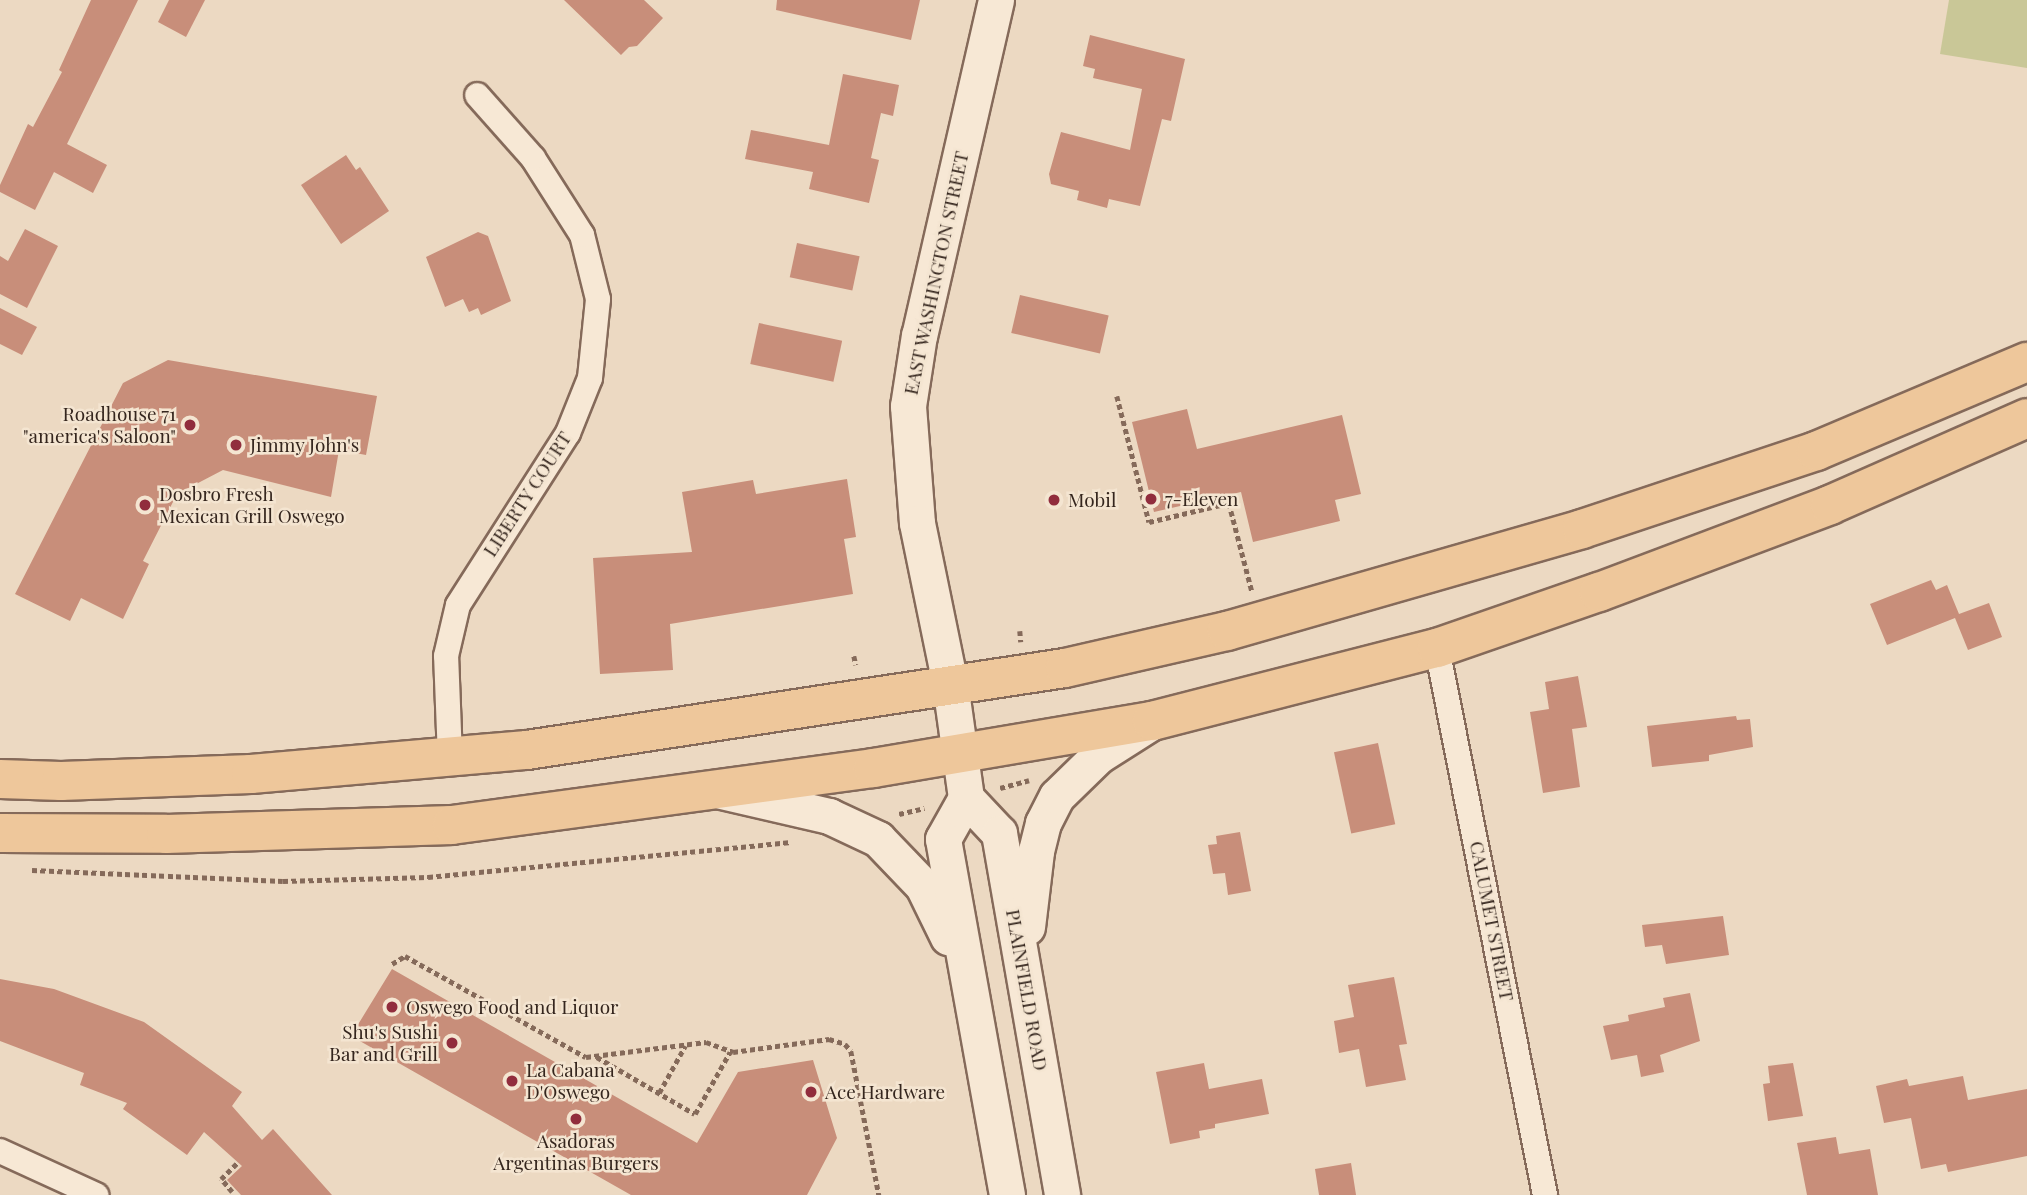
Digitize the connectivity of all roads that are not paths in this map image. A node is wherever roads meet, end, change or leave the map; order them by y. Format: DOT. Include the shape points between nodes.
graph roads {
  1 [pos="996,0"];
  2 [pos="477,95"];
  3 [pos="2027,362"];
  4 [pos="2027,418"];
  5 [pos="1437,648"];
  6 [pos="950,684"];
  7 [pos="1152,721"];
  8 [pos="960,755"];
  9 [pos="450,758"];
  10 [pos="0,779"];
  11 [pos="714,789"];
  12 [pos="966,798"];
  13 [pos="0,833"];
  14 [pos="1023,965"];
  15 [pos="966,974"];
  16 [pos="0,1151"];
  17 [pos="68,1188"];
  18 [pos="96,1195"];
  19 [pos="1007,1195"];
  20 [pos="1062,1195"];
  21 [pos="1545,1195"];
  1 -- 6 [label="main road, EAST WASHINGTON STREET" via="919,335 908,406 917,523"];
  2 -- 9 [label="street, LIBERTY COURT" via="533,158 582,235 598,299 590,378 568,433 458,605 446,656"];
  3 -- 6 [label="main road" via="1816,451 1545,541 1227,631 1065,668"];
  4 -- 5 [label="main road" via="1830,505"];
  5 -- 7 [label="main road"];
  5 -- 21 [label="street, CALUMET STREET"];
  6 -- 8 [label="main road, EAST WASHINGTON STREET"];
  6 -- 9 [label="main road"];
  7 -- 8 [label="main road"];
  7 -- 14 [label="main road" via="1098,757 1057,796 1043,822"];
  8 -- 11 [label="main road"];
  8 -- 12 [label="main road"];
  9 -- 10 [label="main road" via="251,775"];
  11 -- 13 [label="main road" via="452,825 166,835"];
  11 -- 15 [label="main road" via="829,816 878,839 923,886"];
  12 -- 14 [label="main road, PLAINFIELD ROAD" via="999,833"];
  12 -- 15 [label="main road" via="943,839"];
  14 -- 20 [label="main road, PLAINFIELD ROAD"];
  15 -- 19 [label="main road"];
  16 -- 17 [label="street"];
  17 -- 18 [label="street"];
}
